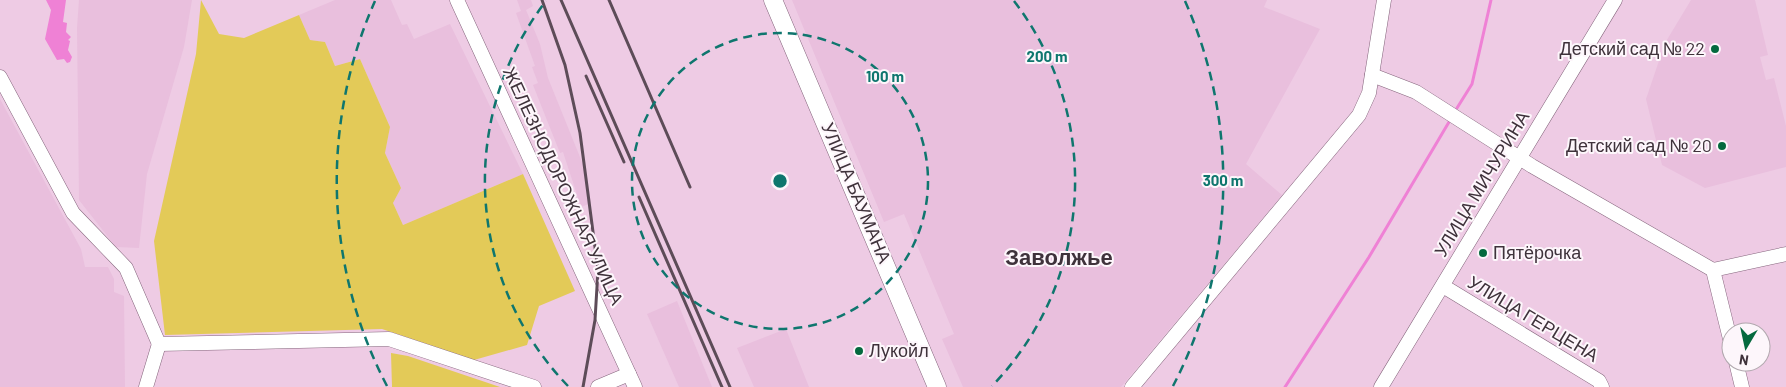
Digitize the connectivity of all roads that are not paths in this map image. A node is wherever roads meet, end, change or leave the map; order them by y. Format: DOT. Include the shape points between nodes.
graph roads {
  1 [pos="458,0"];
  2 [pos="773,0"];
  3 [pos="1384,0"];
  4 [pos="1615,0"];
  5 [pos="1372,75"];
  6 [pos="0,77"];
  7 [pos="1520,158"];
  8 [pos="1786,254"];
  9 [pos="1713,270"];
  10 [pos="1443,286"];
  11 [pos="1726,322"];
  12 [pos="159,344"];
  13 [pos="1738,372"];
  14 [pos="632,381"];
  15 [pos="146,387"];
  16 [pos="534,387"];
  17 [pos="598,387"];
  18 [pos="937,387"];
  19 [pos="1132,387"];
  20 [pos="1381,387"];
  21 [pos="1602,387"];
  22 [pos="1742,387"];
  1 -- 14 [label="street, ЖЕЛЕЗНОДОРОЖНАЯ УЛИЦА"];
  2 -- 18 [label="main road, УЛИЦА БАУМАНА"];
  3 -- 5 [label="street"];
  4 -- 7 [label="street, УЛИЦА МИЧУРИНА"];
  5 -- 7 [label="street" via="1416,92"];
  5 -- 19 [label="street" via="1360,115"];
  6 -- 12 [label="street" via="73,213 126,268"];
  7 -- 9 [label="street"];
  7 -- 10 [label="street, УЛИЦА МИЧУРИНА"];
  8 -- 9 [label="street"];
  9 -- 11 [label="street"];
  10 -- 20 [label="street, УЛИЦА МИЧУРИНА"];
  10 -- 21 [label="street, УЛИЦА ГЕРЦЕНА" via="1599,381"];
  12 -- 15 [label="street"];
  12 -- 16 [label="street" via="389,339"];
  13 -- 22 [label="street"];
  14 -- 17 [label="street"];
}
